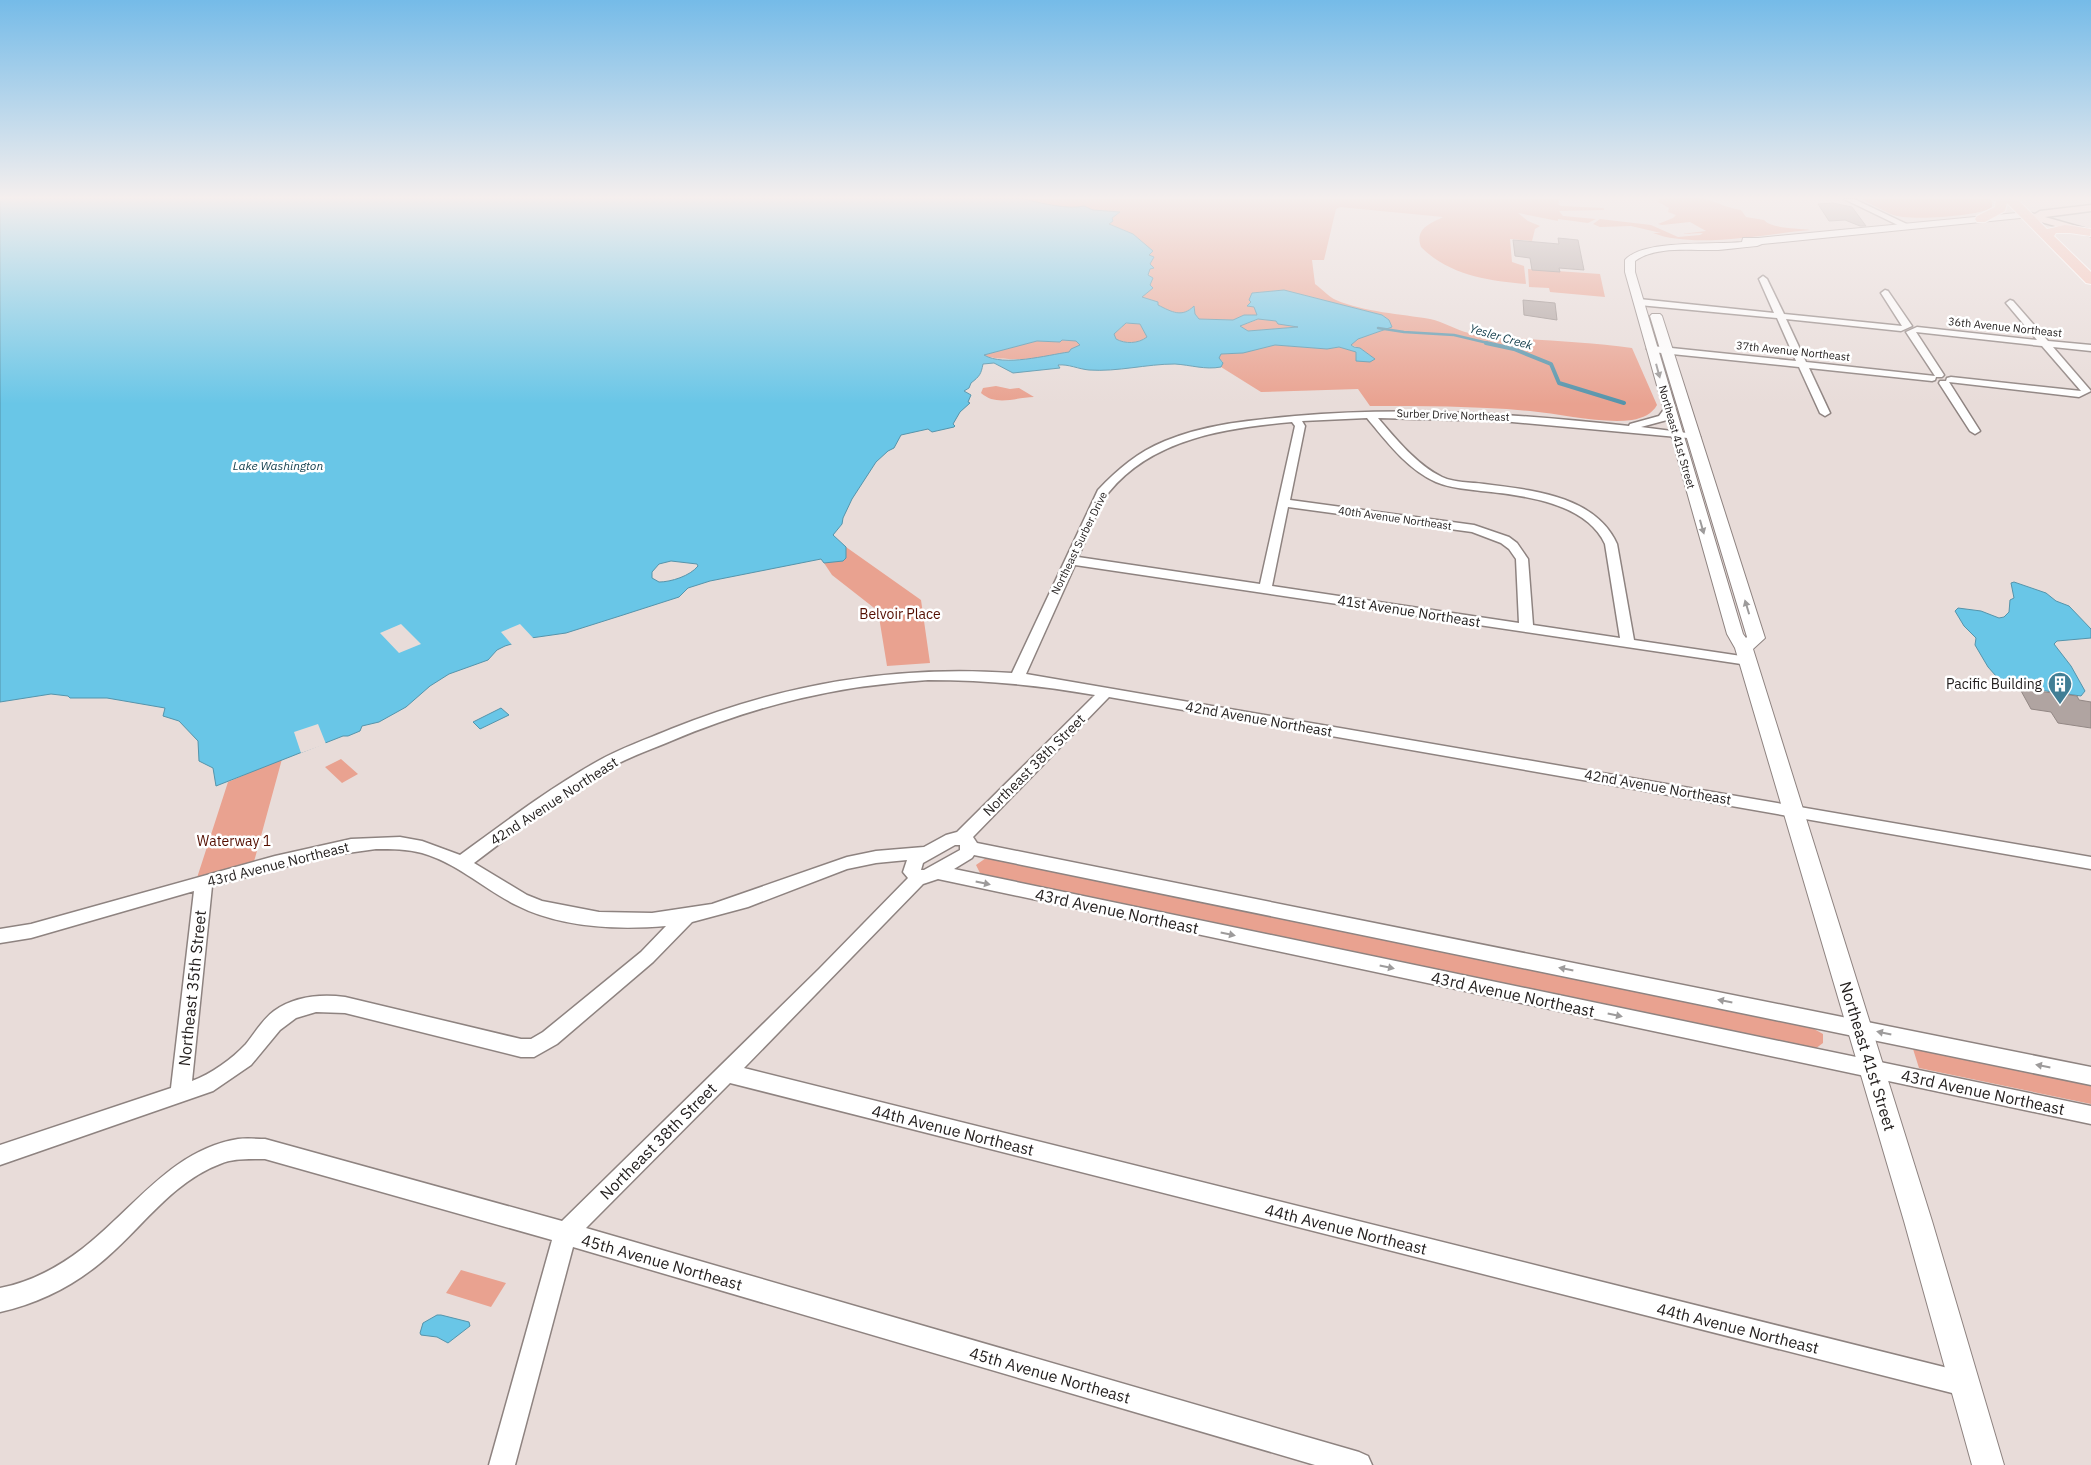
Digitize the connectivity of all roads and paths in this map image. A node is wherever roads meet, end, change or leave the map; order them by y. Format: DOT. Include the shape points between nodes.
graph roads {
  1 [pos="1642,267"];
  2 [pos="2079,267"];
  3 [pos="1763,279"];
  4 [pos="2091,280"];
  5 [pos="1885,293"];
  6 [pos="1646,303"];
  7 [pos="2010,303"];
  8 [pos="1779,316"];
  9 [pos="1909,329"];
  10 [pos="2044,343"];
  11 [pos="2091,348"];
  12 [pos="1652,349"];
  13 [pos="1667,350"];
  14 [pos="1802,364"];
  15 [pos="1941,379"];
  16 [pos="2087,394"];
  17 [pos="1669,410"];
  18 [pos="1825,413"];
  19 [pos="1369,414"];
  20 [pos="1295,419"];
  21 [pos="1610,427"];
  22 [pos="1975,431"];
  23 [pos="1676,435"];
  24 [pos="1695,437"];
  25 [pos="1284,503"];
  26 [pos="1070,560"];
  27 [pos="1265,589"];
  28 [pos="1526,628"];
  29 [pos="1628,643"];
  30 [pos="1746,655"];
  31 [pos="1017,678"];
  32 [pos="1106,692"];
  33 [pos="1793,810"];
  34 [pos="966,843"];
  35 [pos="926,853"];
  36 [pos="463,862"];
  37 [pos="2091,863"];
  38 [pos="928,875"];
  39 [pos="204,882"];
  40 [pos="686,917"];
  41 [pos="0,936"];
  42 [pos="1860,1028"];
  43 [pos="1872,1068"];
  44 [pos="728,1073"];
  45 [pos="2091,1076"];
  46 [pos="180,1095"];
  47 [pos="2091,1115"];
  48 [pos="0,1155"];
  49 [pos="565,1234"];
  50 [pos="0,1300"];
  51 [pos="1964,1384"];
  52 [pos="502,1465"];
  53 [pos="1359,1465"];
  54 [pos="1988,1465"];
  1 -- 6 [label="street, Northeast 41st Street"];
  2 -- 4 [label="main road"];
  3 -- 8 [label="street"];
  5 -- 9 [label="street"];
  6 -- 8 [label="street, 36th Avenue Northeast"];
  6 -- 12 [label="street, Northeast 41st Street"];
  6 -- 13 [label="street, Northeast 41st Street"];
  7 -- 10 [label="street"];
  8 -- 9 [label="street, 36th Avenue Northeast"];
  8 -- 14 [label="street"];
  9 -- 10 [label="street, 36th Avenue Northeast"];
  9 -- 15 [label="street"];
  10 -- 11 [label="street, 36th Avenue Northeast"];
  10 -- 16 [label="street"];
  12 -- 13 [label="street, 37th Avenue Northeast"];
  12 -- 17 [label="street, Northeast 41st Street, one-way"];
  13 -- 14 [label="street, 37th Avenue Northeast"];
  13 -- 24 [label="street, Northeast 41st Street"];
  14 -- 15 [label="street, 37th Avenue Northeast"];
  14 -- 18 [label="street"];
  15 -- 16 [label="street, 37th Avenue Northeast"];
  15 -- 22 [label="street"];
  17 -- 21 [label="street, Surber Drive Northeast" via="1663,418 1655,421"];
  17 -- 23 [label="street, Northeast 41st Street"];
  19 -- 20 [label="street, Surber Drive Northeast"];
  19 -- 21 [label="street, Surber Drive Northeast" via="1475,414"];
  19 -- 29 [label="street" via="1381,431 1439,480 1546,498 1578,511 1600,526 1611,544"];
  20 -- 25 [label="street" via="1300,426"];
  20 -- 26 [label="street, Northeast Surber Drive" via="1202,433 1164,446 1132,463 1102,492"];
  21 -- 23 [label="street, Surber Drive Northeast"];
  23 -- 24 [label="street, Surber Drive Northeast"];
  23 -- 30 [label="street, Northeast 41st Street, one-way" via="1734,634"];
  30 -- 24 [label="street, Northeast 41st Street, one-way" via="1756,638"];
  25 -- 27 [label="street"];
  25 -- 28 [label="street, 40th Avenue Northeast" via="1474,529 1505,540 1522,558"];
  26 -- 27 [label="street, 41st Avenue Northeast"];
  26 -- 31 [label="street, Northeast Surber Drive"];
  27 -- 28 [label="street, 41st Avenue Northeast"];
  28 -- 29 [label="street, 41st Avenue Northeast"];
  29 -- 30 [label="street, 41st Avenue Northeast"];
  30 -- 33 [label="street, Northeast 41st Street"];
  31 -- 32 [label="street, 42nd Avenue Northeast"];
  31 -- 36 [label="street, 42nd Avenue Northeast" via="951,675 851,683 780,696 712,717 605,764"];
  32 -- 33 [label="street, 42nd Avenue Northeast"];
  32 -- 34 [label="street, Northeast 38th Street"];
  33 -- 37 [label="street, 42nd Avenue Northeast"];
  33 -- 42 [label="street, Northeast 41st Street"];
  34 -- 35 [label="street, Northeast 38th Street" via="952,839"];
  34 -- 38 [label="street, Northeast 38th Street" via="966,854"];
  42 -- 34 [label="street, one-way"];
  35 -- 38 [label="street, Northeast 38th Street" via="916,859 912,872"];
  35 -- 40 [label="street, 43rd Avenue Northeast" via="850,862 741,903"];
  36 -- 39 [label="street, 43rd Avenue Northeast" via="421,846 388,842 344,846"];
  36 -- 40 [label="street, 43rd Avenue Northeast" via="523,901 548,909 620,921"];
  38 -- 43 [label="street, 43rd Avenue Northeast, one-way"];
  38 -- 44 [label="street, Northeast 38th Street"];
  39 -- 41 [label="street, 43rd Avenue Northeast" via="30,931"];
  39 -- 46 [label="street, Northeast 35th Street"];
  40 -- 46 [label="street" via="646,957 534,1048 521,1048 344,1005 312,1003 275,1022 230,1071"];
  42 -- 43 [label="street, Northeast 41st Street"];
  45 -- 42 [label="street, one-way"];
  43 -- 47 [label="street, 43rd Avenue Northeast"];
  43 -- 51 [label="street, Northeast 41st Street"];
  44 -- 49 [label="street, Northeast 38th Street"];
  44 -- 51 [label="street, 44th Avenue Northeast"];
  46 -- 48 [label="street"];
  49 -- 50 [label="street, 45th Avenue Northeast" via="265,1149 237,1148 210,1156 177,1177 100,1250 79,1265 28,1292"];
  49 -- 52 [label="street"];
  49 -- 53 [label="street, 45th Avenue Northeast"];
  51 -- 54 [label="street, Northeast 41st Street"];
}
